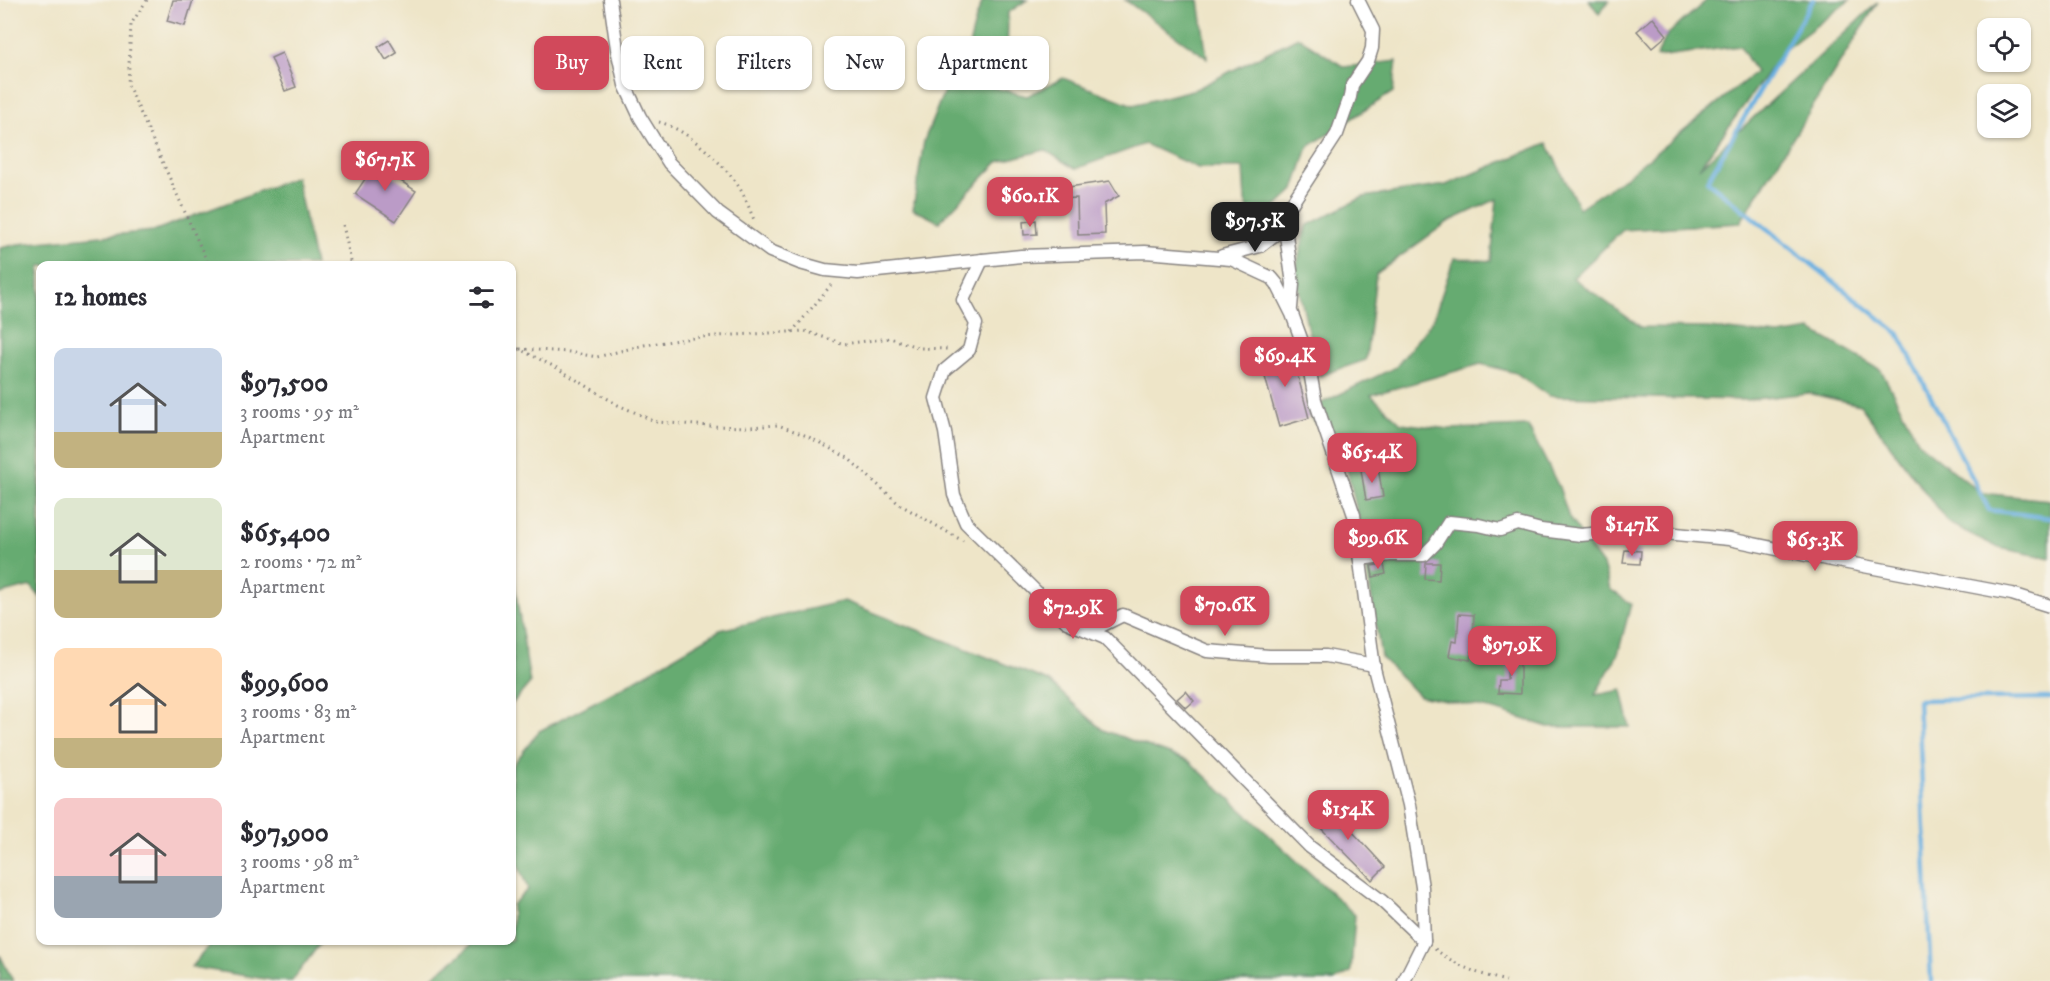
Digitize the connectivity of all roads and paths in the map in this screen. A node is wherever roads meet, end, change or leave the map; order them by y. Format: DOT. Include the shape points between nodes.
graph roads {
  1 [pos="147,0"];
  2 [pos="610,0"];
  3 [pos="1358,0"];
  4 [pos="640,117"];
  5 [pos="1283,217"];
  6 [pos="756,224"];
  7 [pos="344,225"];
  8 [pos="1218,258"];
  9 [pos="207,261"];
  10 [pos="351,261"];
  11 [pos="982,261"];
  12 [pos="842,272"];
  13 [pos="1290,310"];
  14 [pos="792,332"];
  15 [pos="519,349"];
  16 [pos="969,350"];
  17 [pos="964,542"];
  18 [pos="1360,559"];
  19 [pos="2050,606"];
  20 [pos="1091,631"];
  21 [pos="1374,665"];
  22 [pos="1424,941"];
  23 [pos="1404,981"];
  24 [pos="1506,981"];
  1 -- 9 [label="path" via="130,24 128,85"];
  2 -- 4 [label="street" via="626,86"];
  3 -- 5 [label="street" via="1373,30 1368,61 1352,86 1337,134"];
  4 -- 6 [label="path" via="667,124 694,141 724,168 740,189"];
  4 -- 12 [label="street" via="669,163 718,213 770,251 800,263"];
  5 -- 8 [label="street" via="1278,232 1260,246"];
  5 -- 13 [label="street" via="1293,284"];
  7 -- 10 [label="path"];
  8 -- 11 [label="street" via="1145,252"];
  8 -- 13 [label="street" via="1231,259 1272,278"];
  11 -- 12 [label="street"];
  11 -- 16 [label="street" via="963,300 976,324"];
  12 -- 14 [label="path"];
  13 -- 18 [label="street" via="1354,515"];
  14 -- 15 [label="path" via="700,337 597,357"];
  14 -- 16 [label="path" via="805,331 844,344 890,338 920,348"];
  15 -- 17 [label="path" via="618,405 657,422 778,425 807,436 848,458 899,504"];
  16 -- 20 [label="street" via="945,370 936,398 954,495 966,523 1067,622"];
  18 -- 19 [label="street" via="1424,555 1449,522 1500,530 1518,524 1581,535 1633,530 1729,539 2012,594"];
  18 -- 21 [label="street"];
  20 -- 21 [label="street" via="1123,615 1207,651 1326,656"];
  20 -- 22 [label="street" via="1105,638 1310,847 1382,901"];
  21 -- 22 [label="street" via="1408,805 1422,887"];
  22 -- 23 [label="street"];
  22 -- 24 [label="path" via="1476,974"];
}
